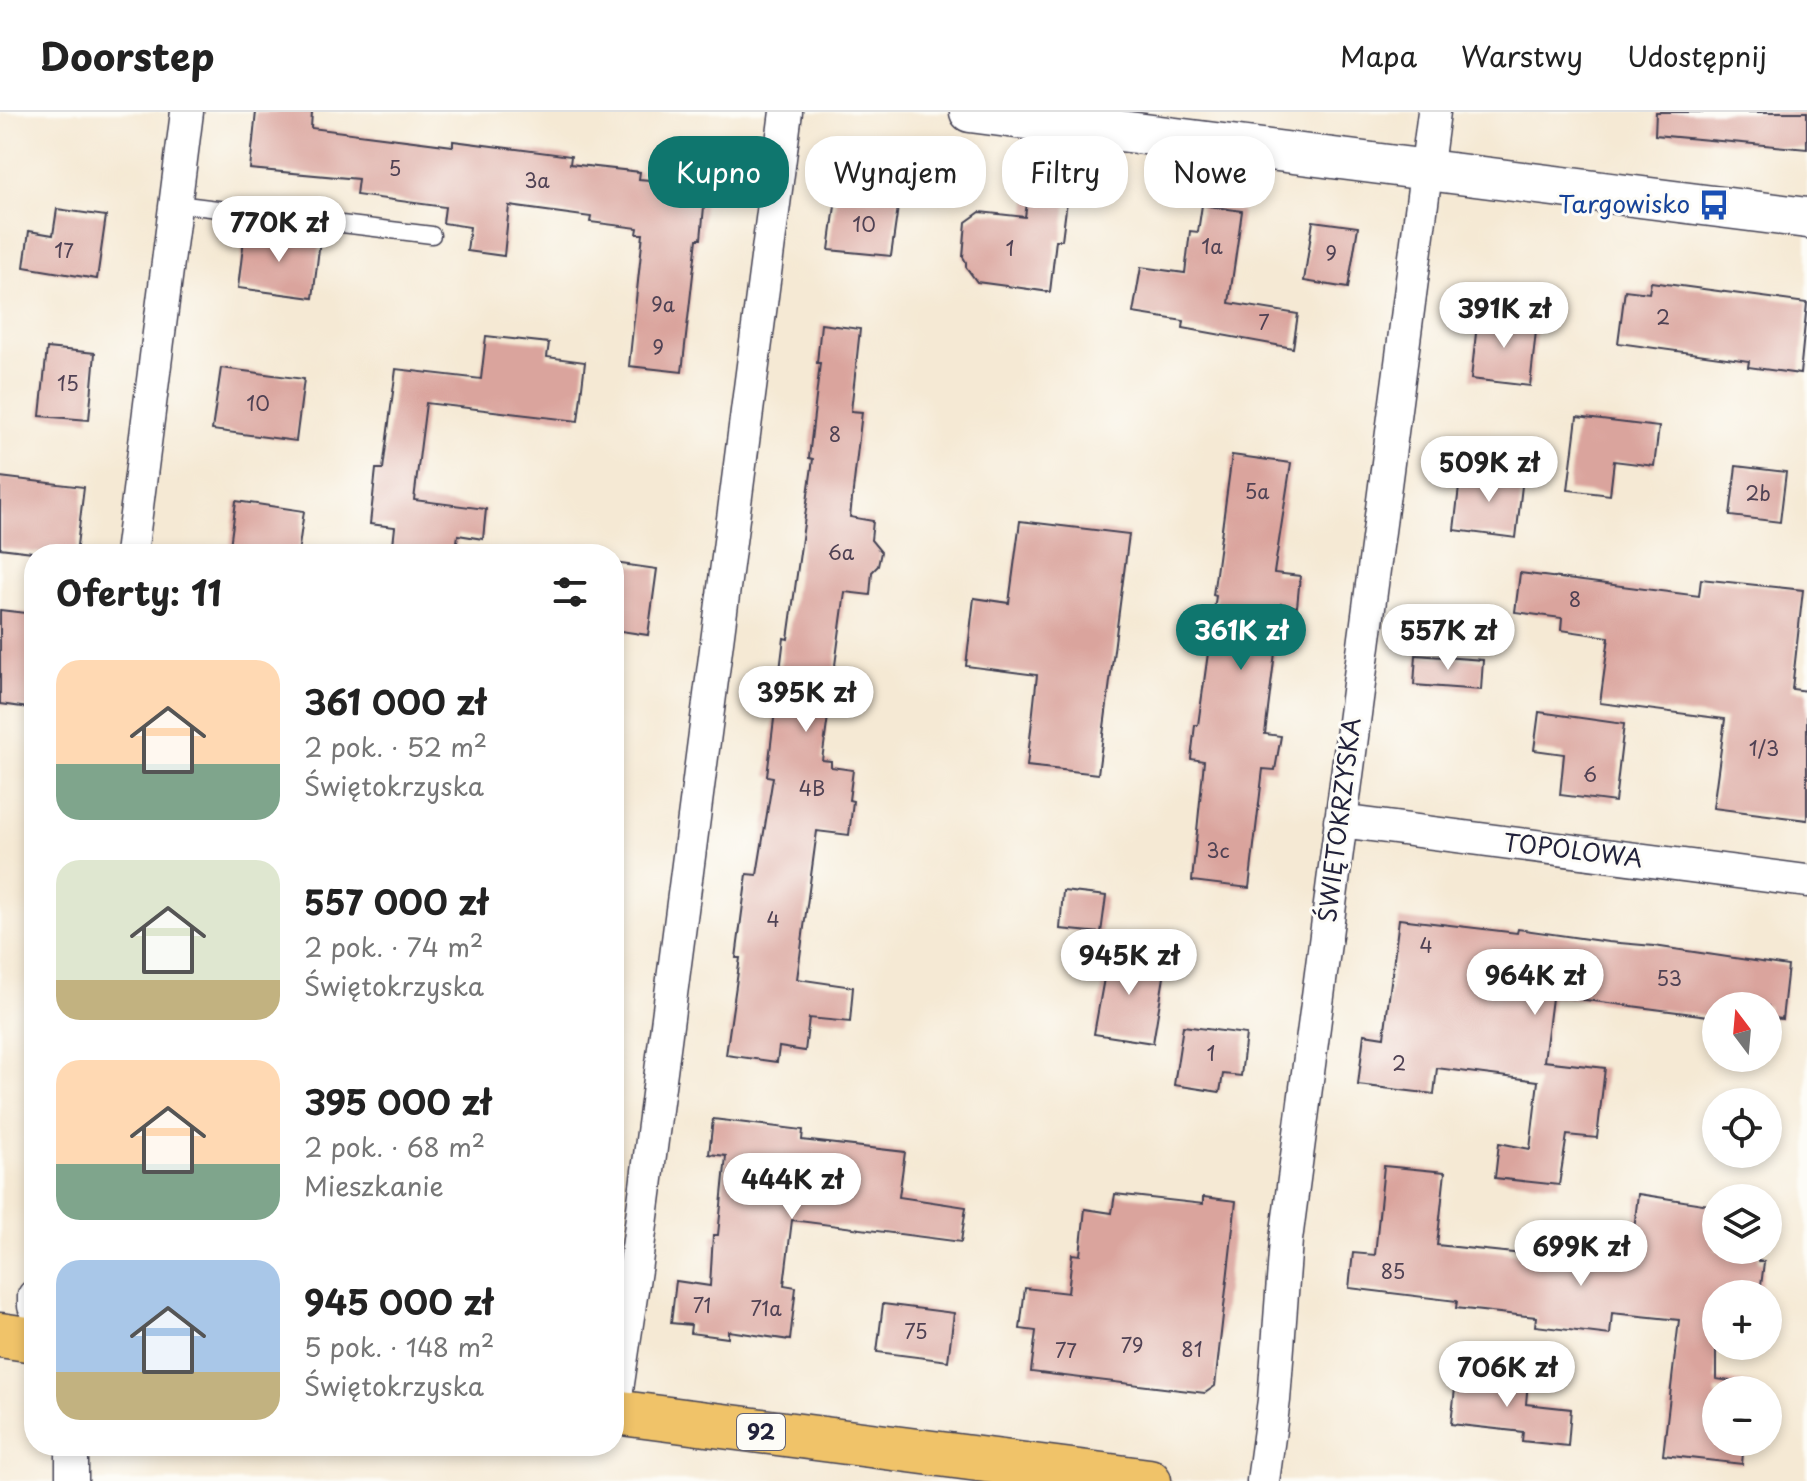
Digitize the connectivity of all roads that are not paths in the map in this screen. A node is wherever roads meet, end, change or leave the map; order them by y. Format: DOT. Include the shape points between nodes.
graph roads {
  1 [pos="187,112"];
  2 [pos="786,112"];
  3 [pos="970,112"];
  4 [pos="1434,112"];
  5 [pos="1425,171"];
  6 [pos="177,204"];
  7 [pos="1807,218"];
  8 [pos="432,235"];
  9 [pos="132,544"];
  10 [pos="1340,821"];
  11 [pos="1807,881"];
  12 [pos="0,1335"];
  13 [pos="24,1339"];
  14 [pos="624,1344"];
  15 [pos="624,1412"];
  16 [pos="72,1456"];
  17 [pos="72,1481"];
  18 [pos="1149,1481"];
  19 [pos="1263,1481"];
  1 -- 6 [label="street"];
  2 -- 14 [label="street"];
  3 -- 5 [label="street"];
  4 -- 5 [label="street, ŚWIĘTOKRZYSKA"];
  5 -- 7 [label="street"];
  5 -- 10 [label="street, ŚWIĘTOKRZYSKA"];
  6 -- 8 [label="lane"];
  6 -- 9 [label="street"];
  10 -- 11 [label="street, TOPOLOWA"];
  10 -- 19 [label="street, ŚWIĘTOKRZYSKA" via="1286,1240"];
  12 -- 13 [label="main road"];
  15 -- 18 [label="main road, 92"];
  16 -- 17 [label="street"];
}
